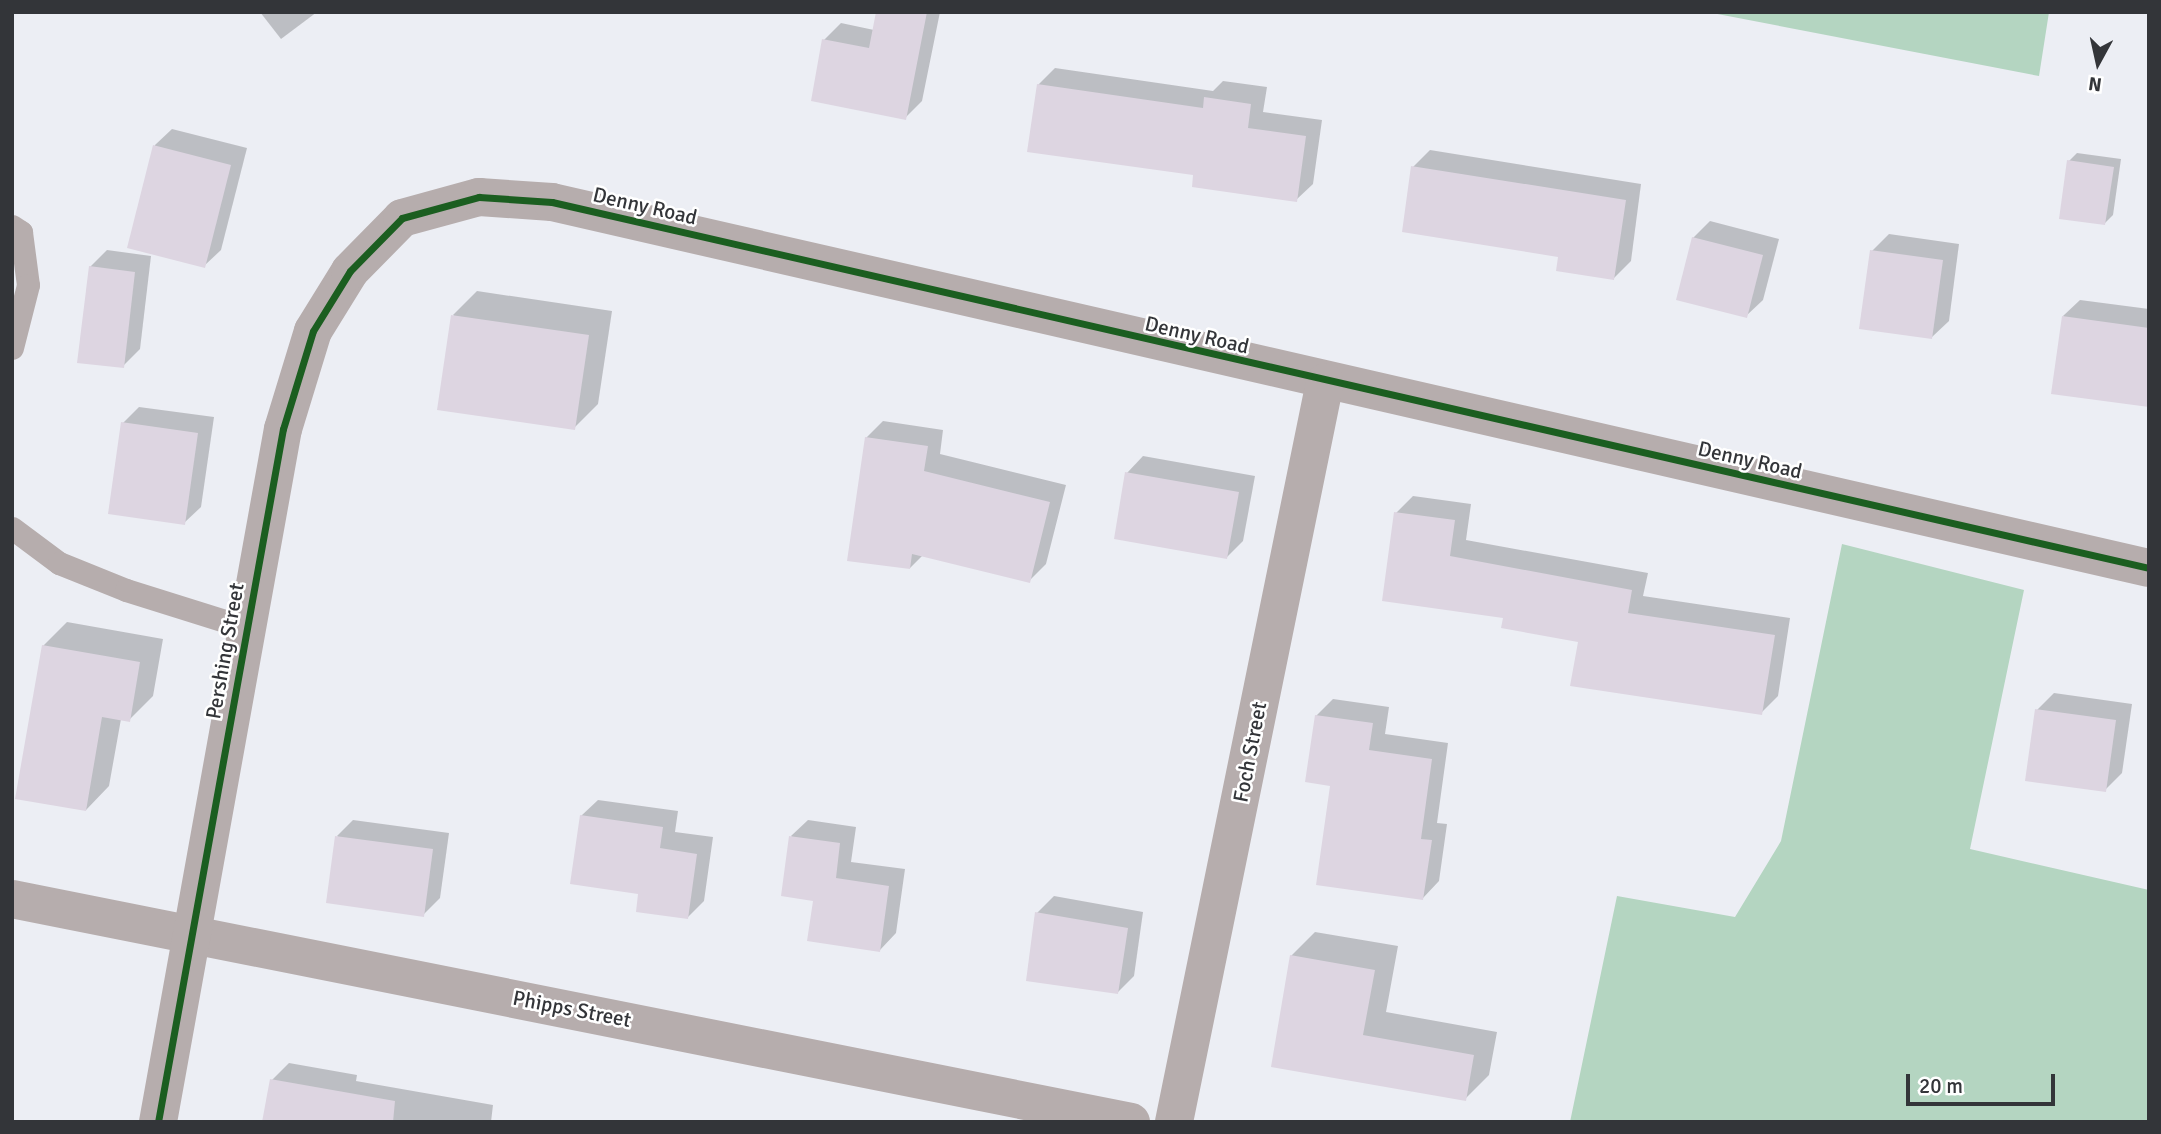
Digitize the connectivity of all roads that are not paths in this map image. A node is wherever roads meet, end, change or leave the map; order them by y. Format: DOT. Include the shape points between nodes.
graph roads {
  1 [pos="402,218"];
  2 [pos="12,226"];
  3 [pos="12,348"];
  4 [pos="1325,382"];
  5 [pos="12,528"];
  6 [pos="2149,568"];
  7 [pos="247,628"];
  8 [pos="12,898"];
  9 [pos="193,933"];
  10 [pos="158,1122"];
  11 [pos="1131,1122"];
  12 [pos="1174,1122"];
  1 -- 4 [label="street, Denny Road" via="479,197 552,202"];
  1 -- 7 [label="street, Pershing Street" via="350,271 313,331 283,429"];
  2 -- 3 [label="lane" via="21,232 28,285"];
  4 -- 6 [label="street, Denny Road"];
  4 -- 12 [label="street, Foch Street"];
  5 -- 7 [label="lane" via="59,563 126,590"];
  7 -- 9 [label="street, Pershing Street"];
  8 -- 9 [label="street, Phipps Street"];
  9 -- 10 [label="street, Pershing Street"];
  9 -- 11 [label="street, Phipps Street"];
}
